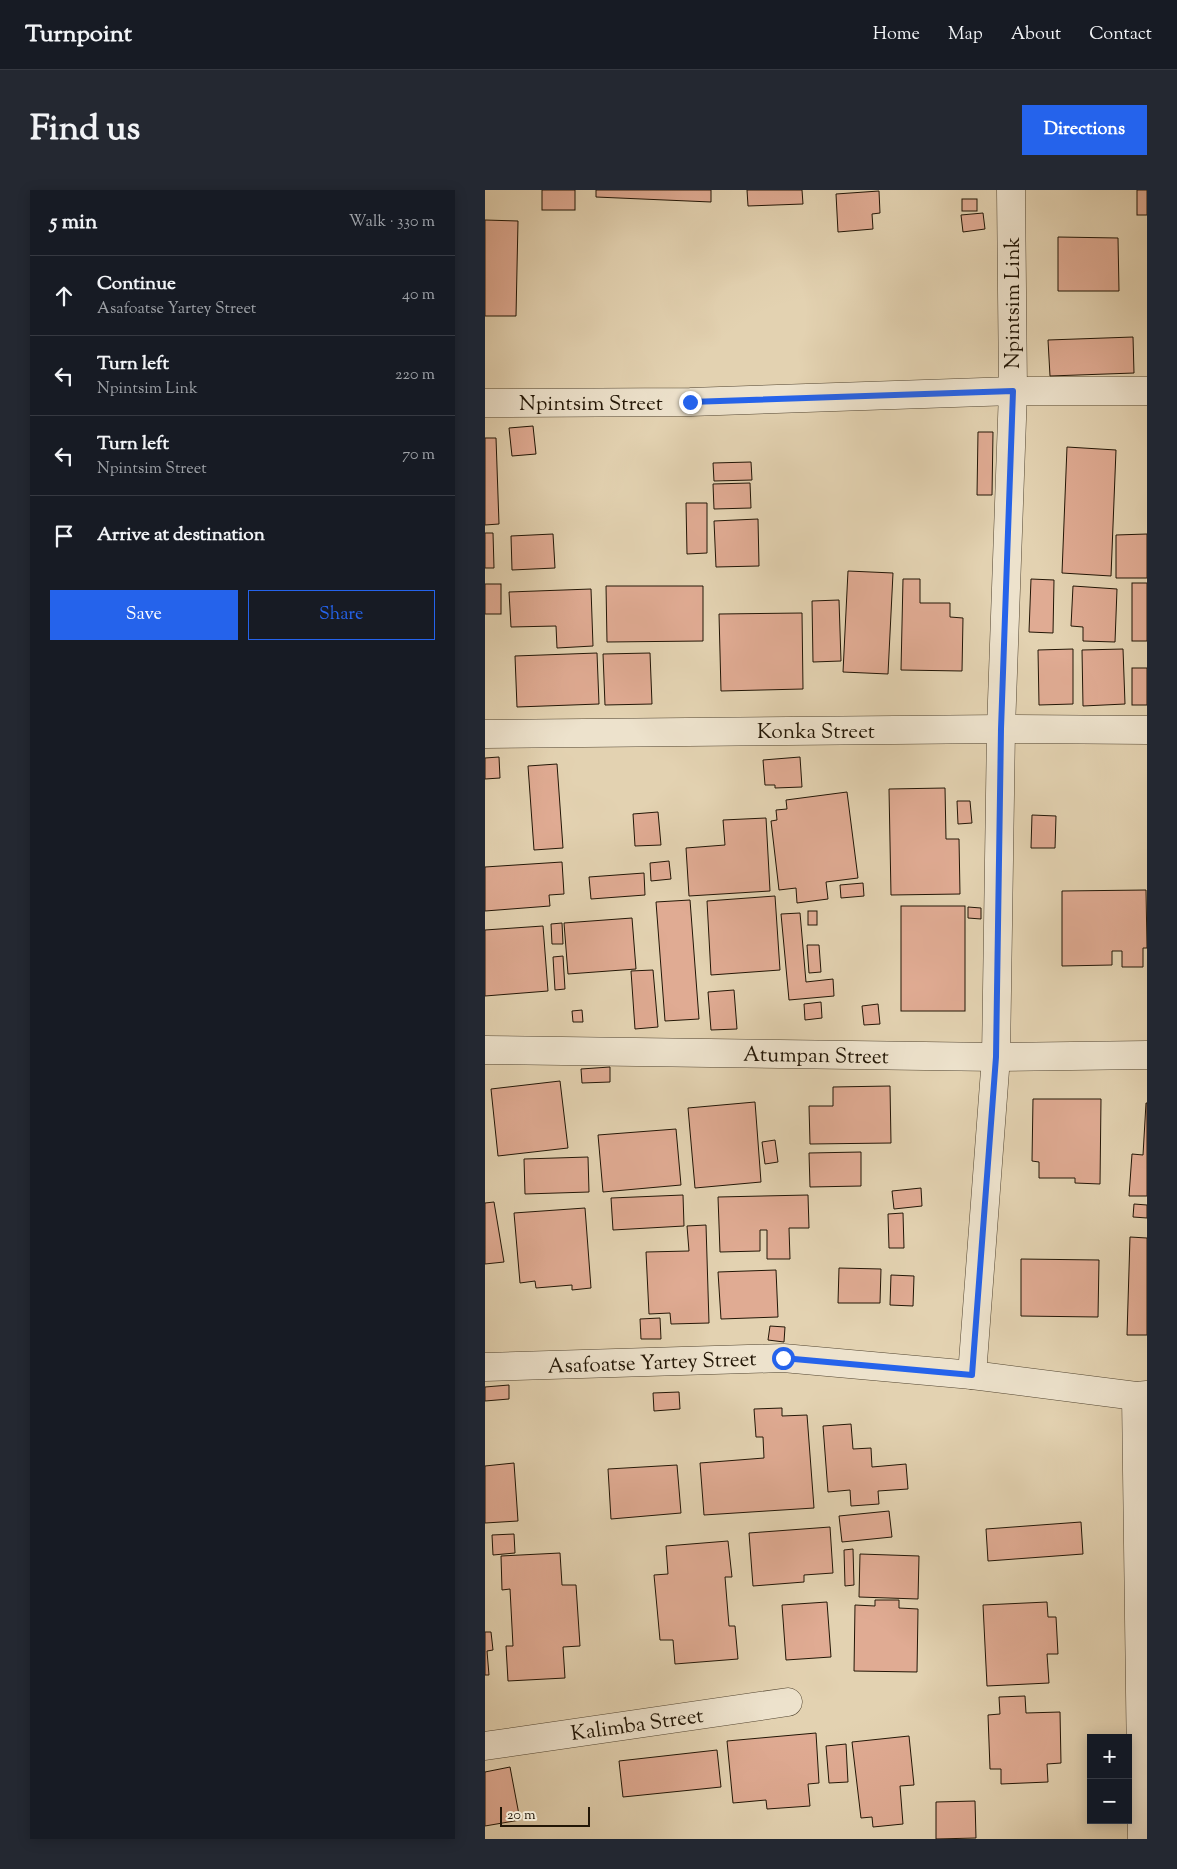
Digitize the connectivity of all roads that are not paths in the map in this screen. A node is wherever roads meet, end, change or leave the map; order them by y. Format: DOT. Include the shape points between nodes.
graph roads {
  1 [pos="1011,190"];
  2 [pos="1013,391"];
  3 [pos="1147,391"];
  4 [pos="485,403"];
  5 [pos="1001,729"];
  6 [pos="1147,730"];
  7 [pos="485,734"];
  8 [pos="485,1050"];
  9 [pos="1147,1055"];
  10 [pos="996,1057"];
  11 [pos="485,1367"];
  12 [pos="972,1375"];
  13 [pos="1142,1395"];
  14 [pos="789,1702"];
  15 [pos="485,1746"];
  16 [pos="1142,1839"];
  1 -- 2 [label="street, Npintsim Link"];
  2 -- 3 [label="street, Npintsim Street"];
  2 -- 4 [label="street, Npintsim Street" via="690,402"];
  2 -- 5 [label="street, Npintsim Link"];
  5 -- 6 [label="street, Konka Street"];
  5 -- 7 [label="street, Konka Street"];
  5 -- 10 [label="street, Npintsim Link"];
  8 -- 10 [label="street, Atumpan Street"];
  9 -- 10 [label="street, Atumpan Street"];
  10 -- 12 [label="street, Npintsim Link"];
  11 -- 12 [label="street, Asafoatse Yartey Street" via="783,1358"];
  12 -- 13 [label="street, Asafoatse Yartey Street"];
  13 -- 16 [label="street"];
  14 -- 15 [label="street, Kalimba Street"];
}
